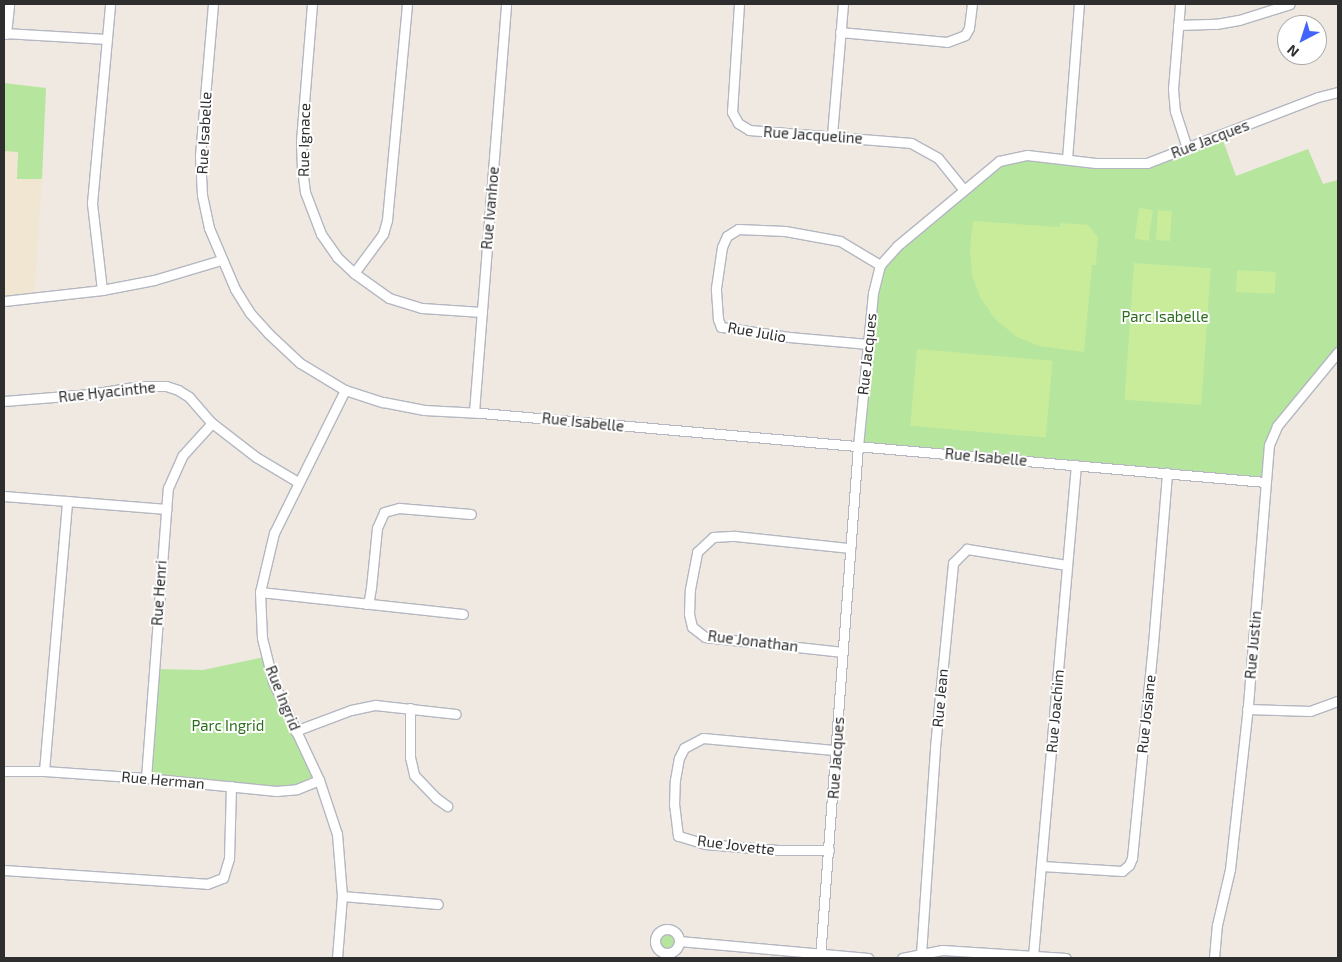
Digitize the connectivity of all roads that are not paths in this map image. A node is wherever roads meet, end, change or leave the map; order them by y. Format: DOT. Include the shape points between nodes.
graph roads {
  1 [pos="9,4"];
  2 [pos="110,4"];
  3 [pos="213,4"];
  4 [pos="312,4"];
  5 [pos="407,4"];
  6 [pos="506,4"];
  7 [pos="740,4"];
  8 [pos="843,4"];
  9 [pos="972,4"];
  10 [pos="1079,4"];
  11 [pos="1180,4"];
  12 [pos="1290,4"];
  13 [pos="1178,25"];
  14 [pos="840,32"];
  15 [pos="5,33"];
  16 [pos="107,39"];
  17 [pos="1338,92"];
  18 [pos="832,136"];
  19 [pos="1187,149"];
  20 [pos="1067,159"];
  21 [pos="963,189"];
  22 [pos="221,260"];
  23 [pos="880,265"];
  24 [pos="354,273"];
  25 [pos="102,290"];
  26 [pos="4,301"];
  27 [pos="482,312"];
  28 [pos="868,344"];
  29 [pos="1338,352"];
  30 [pos="345,390"];
  31 [pos="4,401"];
  32 [pos="474,412"];
  33 [pos="212,423"];
  34 [pos="858,446"];
  35 [pos="1076,465"];
  36 [pos="1167,473"];
  37 [pos="298,482"];
  38 [pos="1265,482"];
  39 [pos="4,496"];
  40 [pos="66,501"];
  41 [pos="166,508"];
  42 [pos="471,514"];
  43 [pos="850,548"];
  44 [pos="1067,565"];
  45 [pos="260,592"];
  46 [pos="366,604"];
  47 [pos="463,614"];
  48 [pos="843,652"];
  49 [pos="1338,701"];
  50 [pos="410,708"];
  51 [pos="1247,708"];
  52 [pos="456,714"];
  53 [pos="295,730"];
  54 [pos="836,750"];
  55 [pos="4,771"];
  56 [pos="44,771"];
  57 [pos="146,778"];
  58 [pos="320,780"];
  59 [pos="230,786"];
  60 [pos="447,806"];
  61 [pos="829,850"];
  62 [pos="1042,866"];
  63 [pos="4,870"];
  64 [pos="342,896"];
  65 [pos="438,904"];
  66 [pos="679,941"];
  67 [pos="921,954"];
  68 [pos="1034,956"];
  69 [pos="821,957"];
  70 [pos="337,958"];
  71 [pos="868,958"];
  72 [pos="902,958"];
  73 [pos="1066,958"];
  74 [pos="1214,958"];
  1 -- 15 [label="street"];
  2 -- 16 [label="street"];
  3 -- 22 [label="street, Rue Isabelle" via="200,156 202,195 209,228"];
  4 -- 24 [label="street, Rue Ignace" via="302,141 304,185 321,234 337,257"];
  5 -- 24 [label="street" via="387,220 383,234"];
  6 -- 27 [label="street, Rue Ivanhoe"];
  7 -- 18 [label="street, Rue Jacqueline" via="732,112 738,123 749,130"];
  8 -- 14 [label="street"];
  9 -- 14 [label="street" via="965,35 947,42"];
  10 -- 20 [label="street"];
  11 -- 13 [label="street"];
  12 -- 13 [label="street" via="1224,23"];
  13 -- 19 [label="street" via="1175,111"];
  14 -- 18 [label="street"];
  15 -- 16 [label="street"];
  16 -- 25 [label="street" via="92,204"];
  17 -- 19 [label="street, Rue Jacques"];
  18 -- 21 [label="street, Rue Jacqueline" via="911,143 938,158"];
  19 -- 20 [label="street, Rue Jacques" via="1147,163"];
  20 -- 21 [label="street, Rue Jacques" via="1026,155 1011,157 988,168"];
  21 -- 23 [label="street, Rue Jacques" via="897,246"];
  22 -- 25 [label="street" via="154,280"];
  22 -- 30 [label="street, Rue Isabelle" via="250,313 269,334 300,363"];
  23 -- 28 [label="street, Rue Jacques" via="873,293"];
  23 -- 28 [label="street, Rue Julio" via="840,240 785,231 738,229 726,236 718,272 716,288 721,327"];
  24 -- 27 [label="street, Rue Ignace" via="389,298 414,306"];
  25 -- 26 [label="street"];
  27 -- 32 [label="street, Rue Ivanhoe"];
  28 -- 34 [label="street, Rue Jacques"];
  29 -- 38 [label="street, Rue Justin" via="1277,426 1269,445"];
  30 -- 32 [label="street, Rue Isabelle" via="424,410"];
  30 -- 37 [label="street, Rue Ingrid"];
  31 -- 33 [label="street, Rue Hyacinthe" via="166,386 189,397"];
  32 -- 34 [label="street, Rue Isabelle"];
  33 -- 37 [label="street, Rue Hyacinthe" via="256,457"];
  33 -- 41 [label="street, Rue Henri" via="183,455 168,488"];
  34 -- 35 [label="street, Rue Isabelle"];
  34 -- 43 [label="street, Rue Jacques"];
  35 -- 36 [label="street, Rue Isabelle"];
  35 -- 44 [label="street, Rue Joachim"];
  36 -- 38 [label="street, Rue Isabelle"];
  36 -- 62 [label="street, Rue Josiane" via="1132,858 1122,871"];
  37 -- 45 [label="street, Rue Ingrid" via="274,533"];
  38 -- 51 [label="street, Rue Justin"];
  39 -- 40 [label="street"];
  40 -- 41 [label="street"];
  40 -- 56 [label="street"];
  41 -- 57 [label="street, Rue Henri"];
  42 -- 46 [label="street" via="399,508 384,512 377,528 370,600"];
  43 -- 48 [label="street, Rue Jacques"];
  43 -- 48 [label="street, Rue Jonathan" via="735,536 713,537 696,552 690,589 692,626 704,637"];
  44 -- 62 [label="street, Rue Joachim"];
  44 -- 67 [label="street, Rue Jean" via="966,549 953,563 935,747"];
  45 -- 46 [label="street"];
  45 -- 53 [label="street, Rue Ingrid" via="262,638 273,682"];
  46 -- 47 [label="street"];
  48 -- 54 [label="street, Rue Jacques"];
  49 -- 51 [label="street" via="1310,711"];
  50 -- 52 [label="street"];
  50 -- 53 [label="street" via="375,705"];
  50 -- 60 [label="street" via="410,757 414,774"];
  51 -- 74 [label="street, Rue Justin" via="1230,869 1217,925"];
  53 -- 58 [label="street, Rue Ingrid"];
  54 -- 61 [label="street, Rue Jacques"];
  54 -- 61 [label="street, Rue Jovette" via="703,738 684,748 675,780 678,836 714,845"];
  55 -- 56 [label="street, Rue Herman"];
  56 -- 57 [label="street, Rue Herman"];
  57 -- 59 [label="street, Rue Herman"];
  58 -- 59 [label="street, Rue Herman" via="297,789 276,791"];
  58 -- 64 [label="street, Rue Ingrid" via="337,834"];
  59 -- 63 [label="street" via="229,858 222,878 208,884"];
  61 -- 69 [label="street, Rue Jacques"];
  62 -- 68 [label="street, Rue Joachim"];
  64 -- 65 [label="street"];
  64 -- 70 [label="street, Rue Ingrid"];
  66 -- 69 [label="street"];
  67 -- 68 [label="street" via="942,950"];
  67 -- 72 [label="street"];
  68 -- 73 [label="street"];
  69 -- 71 [label="street"];
}
